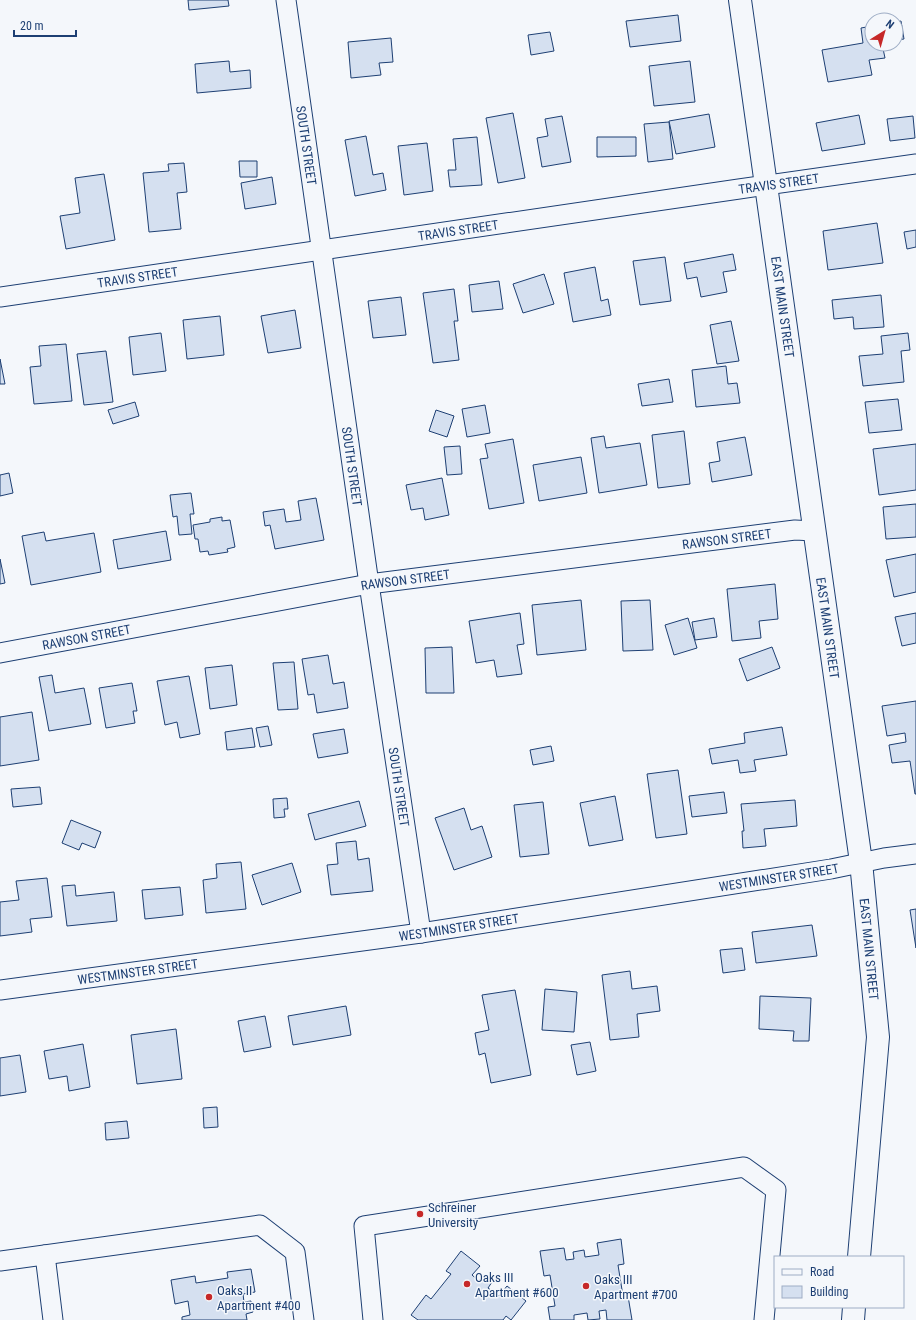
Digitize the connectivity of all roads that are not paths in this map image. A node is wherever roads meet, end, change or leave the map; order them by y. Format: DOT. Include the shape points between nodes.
graph roads {
  1 [pos="286,0"];
  2 [pos="740,0"];
  3 [pos="916,164"];
  4 [pos="765,185"];
  5 [pos="321,251"];
  6 [pos="0,297"];
  7 [pos="814,531"];
  8 [pos="369,584"];
  9 [pos="0,653"];
  10 [pos="916,854"];
  11 [pos="861,862"];
  12 [pos="421,933"];
  13 [pos="0,990"];
  14 [pos="45,1255"];
  15 [pos="859,1256"];
  16 [pos="0,1261"];
  17 [pos="854,1308"];
  18 [pos="53,1320"];
  19 [pos="304,1320"];
  20 [pos="374,1320"];
  21 [pos="764,1320"];
  22 [pos="853,1320"];
  1 -- 5 [label="street, SOUTH STREET"];
  2 -- 4 [label="street, EAST MAIN STREET"];
  3 -- 4 [label="street, TRAVIS STREET"];
  4 -- 5 [label="street, TRAVIS STREET"];
  4 -- 7 [label="street, EAST MAIN STREET"];
  5 -- 6 [label="street, TRAVIS STREET"];
  5 -- 8 [label="street, SOUTH STREET"];
  7 -- 8 [label="street, RAWSON STREET" via="795,530"];
  7 -- 11 [label="street, EAST MAIN STREET"];
  8 -- 9 [label="street, RAWSON STREET"];
  8 -- 12 [label="street, SOUTH STREET"];
  10 -- 11 [label="street, WESTMINSTER STREET"];
  11 -- 12 [label="street, WESTMINSTER STREET"];
  11 -- 15 [label="street, EAST MAIN STREET" via="878,1037"];
  12 -- 13 [label="street, WESTMINSTER STREET"];
  14 -- 16 [label="street"];
  14 -- 18 [label="street"];
  14 -- 19 [label="street" via="260,1225 294,1252"];
  17 -- 22 [label="street"];
  20 -- 21 [label="street" via="364,1226 744,1167 776,1190"];
}
